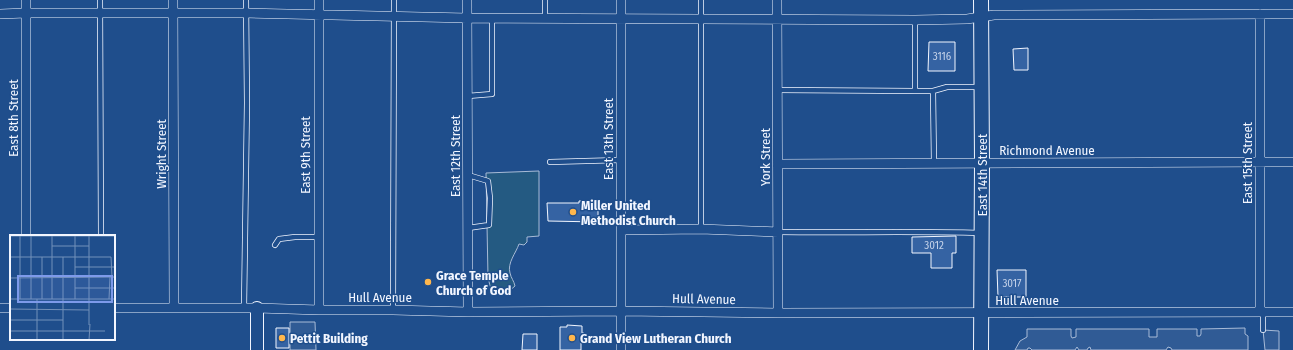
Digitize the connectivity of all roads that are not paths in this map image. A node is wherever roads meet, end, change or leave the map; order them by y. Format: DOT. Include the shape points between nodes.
graph roads {
  1 [pos="26,0"];
  2 [pos="100,0"];
  3 [pos="173,0"];
  4 [pos="246,0"];
  5 [pos="319,0"];
  6 [pos="394,0"];
  7 [pos="468,0"];
  8 [pos="545,0"];
  9 [pos="621,0"];
  10 [pos="701,0"];
  11 [pos="777,0"];
  12 [pos="981,0"];
  13 [pos="26,13"];
  14 [pos="100,13"];
  15 [pos="246,13"];
  16 [pos="0,14"];
  17 [pos="173,14"];
  18 [pos="1260,14"];
  19 [pos="1293,14"];
  20 [pos="319,16"];
  21 [pos="980,16"];
  22 [pos="393,17"];
  23 [pos="467,18"];
  24 [pos="492,18"];
  25 [pos="545,19"];
  26 [pos="621,19"];
  27 [pos="701,19"];
  28 [pos="777,20"];
  29 [pos="915,20"];
  30 [pos="982,87"];
  31 [pos="777,90"];
  32 [pos="915,91"];
  33 [pos="933,91"];
  34 [pos="468,96"];
  35 [pos="621,160"];
  36 [pos="550,162"];
  37 [pos="1260,162"];
  38 [pos="1293,162"];
  39 [pos="934,163"];
  40 [pos="982,163"];
  41 [pos="778,164"];
  42 [pos="468,175"];
  43 [pos="468,228"];
  44 [pos="701,229"];
  45 [pos="621,230"];
  46 [pos="778,232"];
  47 [pos="982,233"];
  48 [pos="26,235"];
  49 [pos="101,235"];
  50 [pos="319,237"];
  51 [pos="275,246"];
  52 [pos="115,308"];
  53 [pos="174,308"];
  54 [pos="244,308"];
  55 [pos="258,308"];
  56 [pos="319,310"];
  57 [pos="393,310"];
  58 [pos="621,311"];
  59 [pos="468,312"];
  60 [pos="1262,312"];
  61 [pos="1293,312"];
  62 [pos="778,313"];
  63 [pos="982,313"];
  64 [pos="1263,330"];
  65 [pos="257,350"];
  66 [pos="621,350"];
  67 [pos="981,350"];
  1 -- 13 [label="street, East 8th Street"];
  2 -- 14 [label="lane"];
  3 -- 17 [label="street, Wright Street"];
  4 -- 15 [label="lane"];
  5 -- 20 [label="street, East 9th Street"];
  6 -- 22 [label="lane"];
  7 -- 23 [label="street, East 12th Street"];
  8 -- 25 [label="lane"];
  9 -- 26 [label="street, East 13th Street"];
  10 -- 27 [label="lane"];
  11 -- 28 [label="street, York Street"];
  12 -- 21 [label="main road, East 14th Street"];
  13 -- 14 [label="street"];
  13 -- 16 [label="street"];
  13 -- 48 [label="street, East 8th Street"];
  14 -- 17 [label="street"];
  14 -- 49 [label="lane"];
  15 -- 17 [label="street"];
  15 -- 20 [label="street"];
  15 -- 54 [label="lane"];
  17 -- 53 [label="street, Wright Street"];
  18 -- 19 [label="street"];
  18 -- 21 [label="street"];
  18 -- 37 [label="street, East 15th Street"];
  20 -- 22 [label="street"];
  20 -- 50 [label="street, East 9th Street"];
  21 -- 29 [label="street" via="967,19"];
  21 -- 30 [label="main road, East 14th Street"];
  22 -- 23 [label="street"];
  22 -- 57 [label="lane"];
  23 -- 24 [label="street"];
  23 -- 34 [label="street, East 12th Street"];
  24 -- 25 [label="street"];
  24 -- 34 [label="lane" via="492,94"];
  25 -- 26 [label="street"];
  26 -- 27 [label="street"];
  26 -- 35 [label="street, East 13th Street"];
  27 -- 28 [label="street"];
  27 -- 44 [label="lane"];
  28 -- 29 [label="street"];
  28 -- 31 [label="street, York Street"];
  29 -- 32 [label="lane"];
  30 -- 33 [label="lane" via="947,87"];
  30 -- 40 [label="main road, East 14th Street"];
  31 -- 32 [label="lane"];
  31 -- 41 [label="street, York Street"];
  32 -- 33 [label="lane"];
  33 -- 39 [label="lane"];
  34 -- 42 [label="street, East 12th Street"];
  35 -- 36 [label="lane"];
  35 -- 45 [label="street, East 13th Street"];
  37 -- 38 [label="street, Richmond Avenue"];
  37 -- 40 [label="street, Richmond Avenue"];
  37 -- 60 [label="street, East 15th Street"];
  39 -- 40 [label="street, Richmond Avenue"];
  39 -- 41 [label="street, Richmond Avenue"];
  40 -- 47 [label="main road, East 14th Street"];
  41 -- 46 [label="street, York Street"];
  42 -- 43 [label="street, East 12th Street"];
  42 -- 43 [label="lane" via="488,181 490,198 489,225"];
  43 -- 59 [label="street, East 12th Street"];
  44 -- 45 [label="street"];
  44 -- 46 [label="street"];
  45 -- 58 [label="street, East 13th Street"];
  46 -- 47 [label="lane"];
  46 -- 62 [label="street, York Street"];
  47 -- 63 [label="main road, East 14th Street"];
  50 -- 51 [label="lane" via="279,239"];
  50 -- 56 [label="street, East 9th Street"];
  52 -- 53 [label="street, Hull Avenue"];
  53 -- 54 [label="street, Hull Avenue"];
  54 -- 55 [label="street, Hull Avenue"];
  55 -- 56 [label="street, Hull Avenue"];
  55 -- 65 [label="street"];
  56 -- 57 [label="street, Hull Avenue"];
  57 -- 59 [label="street, Hull Avenue"];
  58 -- 59 [label="street, Hull Avenue"];
  58 -- 62 [label="street, Hull Avenue"];
  58 -- 66 [label="street, East 13th Street"];
  60 -- 61 [label="street, Hull Avenue"];
  60 -- 63 [label="street, Hull Avenue"];
  60 -- 64 [label="lane"];
  62 -- 63 [label="street, Hull Avenue"];
  63 -- 67 [label="main road, East 14th Street"];
}
